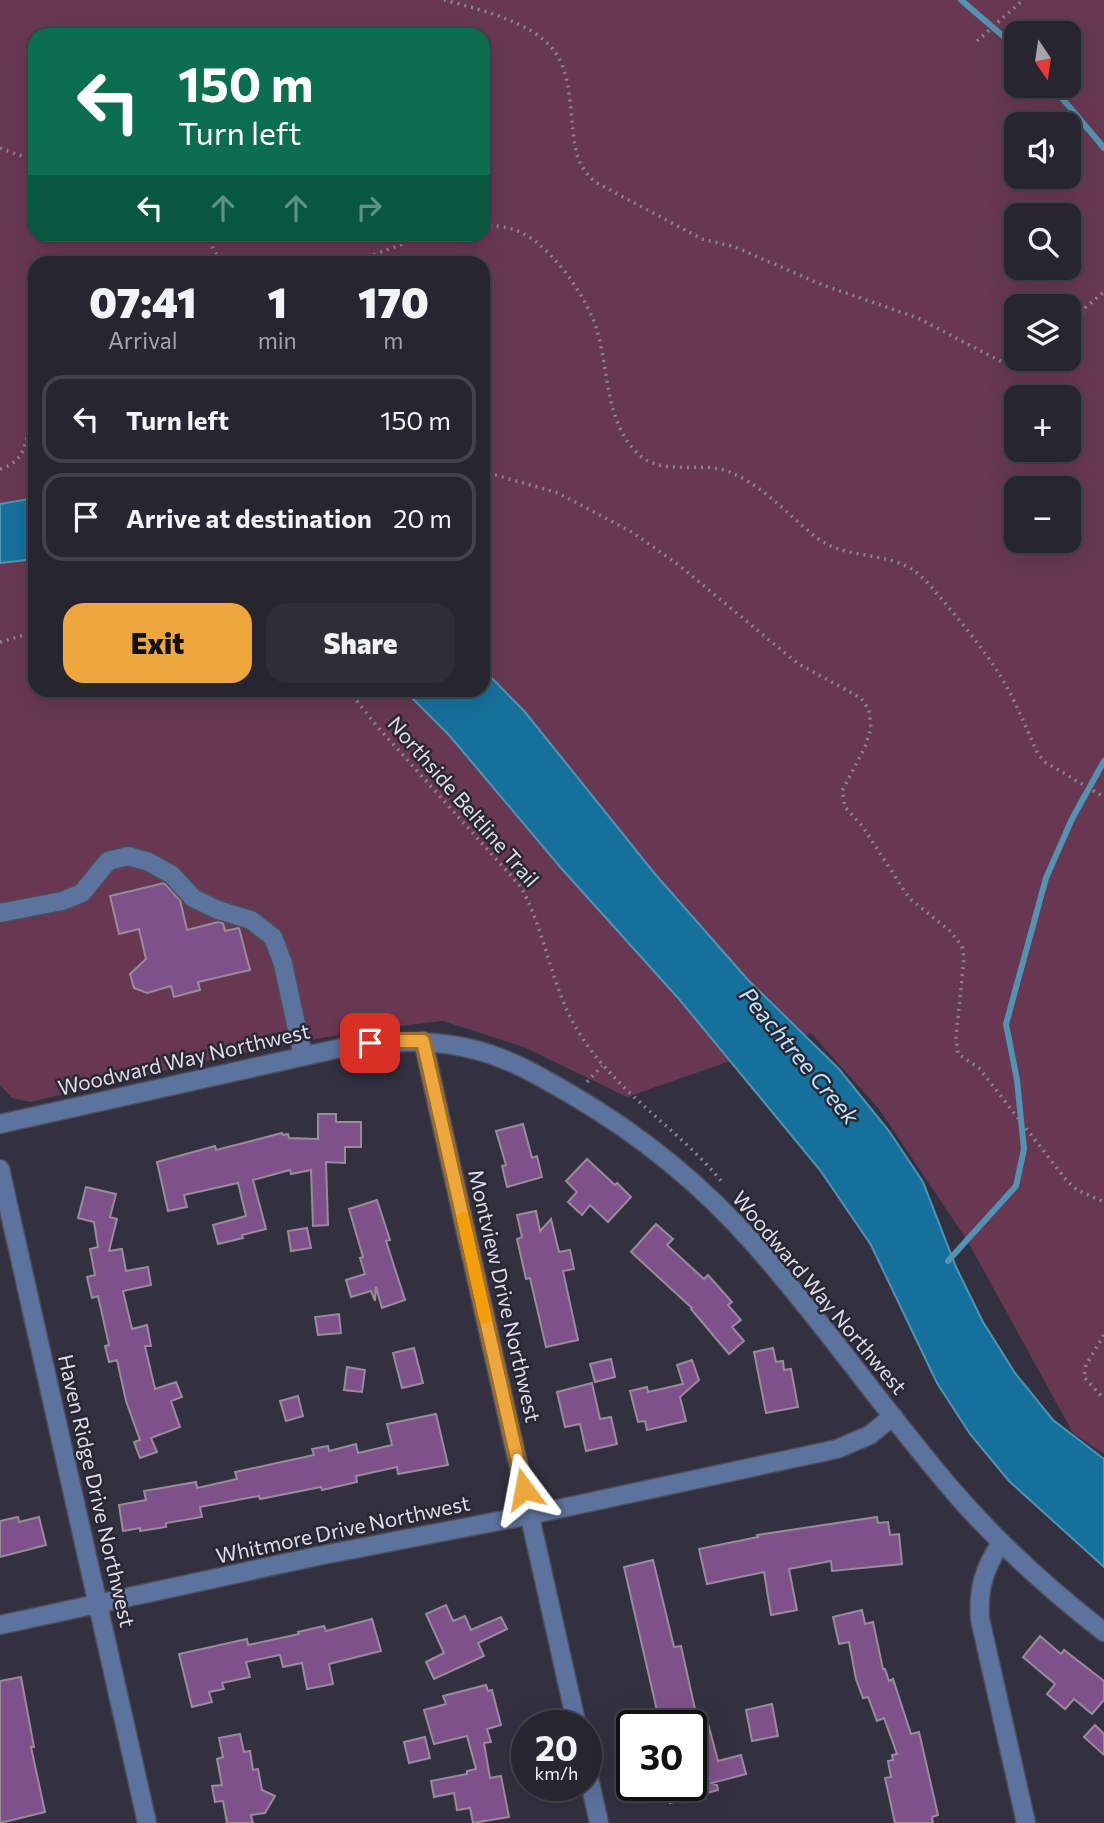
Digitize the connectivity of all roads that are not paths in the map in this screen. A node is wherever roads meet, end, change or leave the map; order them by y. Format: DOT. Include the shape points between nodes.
graph roads {
  1 [pos="0,913"];
  2 [pos="423,1041"];
  3 [pos="303,1056"];
  4 [pos="0,1124"];
  5 [pos="0,1169"];
  6 [pos="893,1416"];
  7 [pos="530,1515"];
  8 [pos="1000,1543"];
  9 [pos="98,1606"];
  10 [pos="0,1625"];
  11 [pos="1104,1633"];
  12 [pos="573,1710"];
  13 [pos="594,1801"];
  14 [pos="147,1823"];
  15 [pos="599,1823"];
  16 [pos="1026,1823"];
  1 -- 3 [label="street" via="82,893 108,861 128,856 149,862 172,875 193,898 251,919 273,937"];
  2 -- 3 [label="street, Woodward Way Northwest" via="389,1041"];
  2 -- 6 [label="street, Woodward Way Northwest" via="476,1050 526,1068 595,1108 660,1155 755,1245"];
  2 -- 7 [label="street, Montview Drive Northwest"];
  3 -- 4 [label="street, Woodward Way Northwest"];
  5 -- 9 [label="street, Haven Ridge Drive Northwest"];
  6 -- 7 [label="street, Whitmore Drive Northwest" via="870,1435 837,1449"];
  6 -- 8 [label="street, Woodward Way Northwest"];
  7 -- 9 [label="street, Whitmore Drive Northwest" via="318,1556"];
  7 -- 12 [label="street, Montview Drive Northwest"];
  8 -- 11 [label="street, Woodward Way Northwest"];
  8 -- 16 [label="street" via="982,1578 980,1619"];
  9 -- 10 [label="street, Whitmore Drive Northwest"];
  9 -- 14 [label="street, Haven Ridge Drive Northwest"];
  13 -- 15 [label="street"];
}
